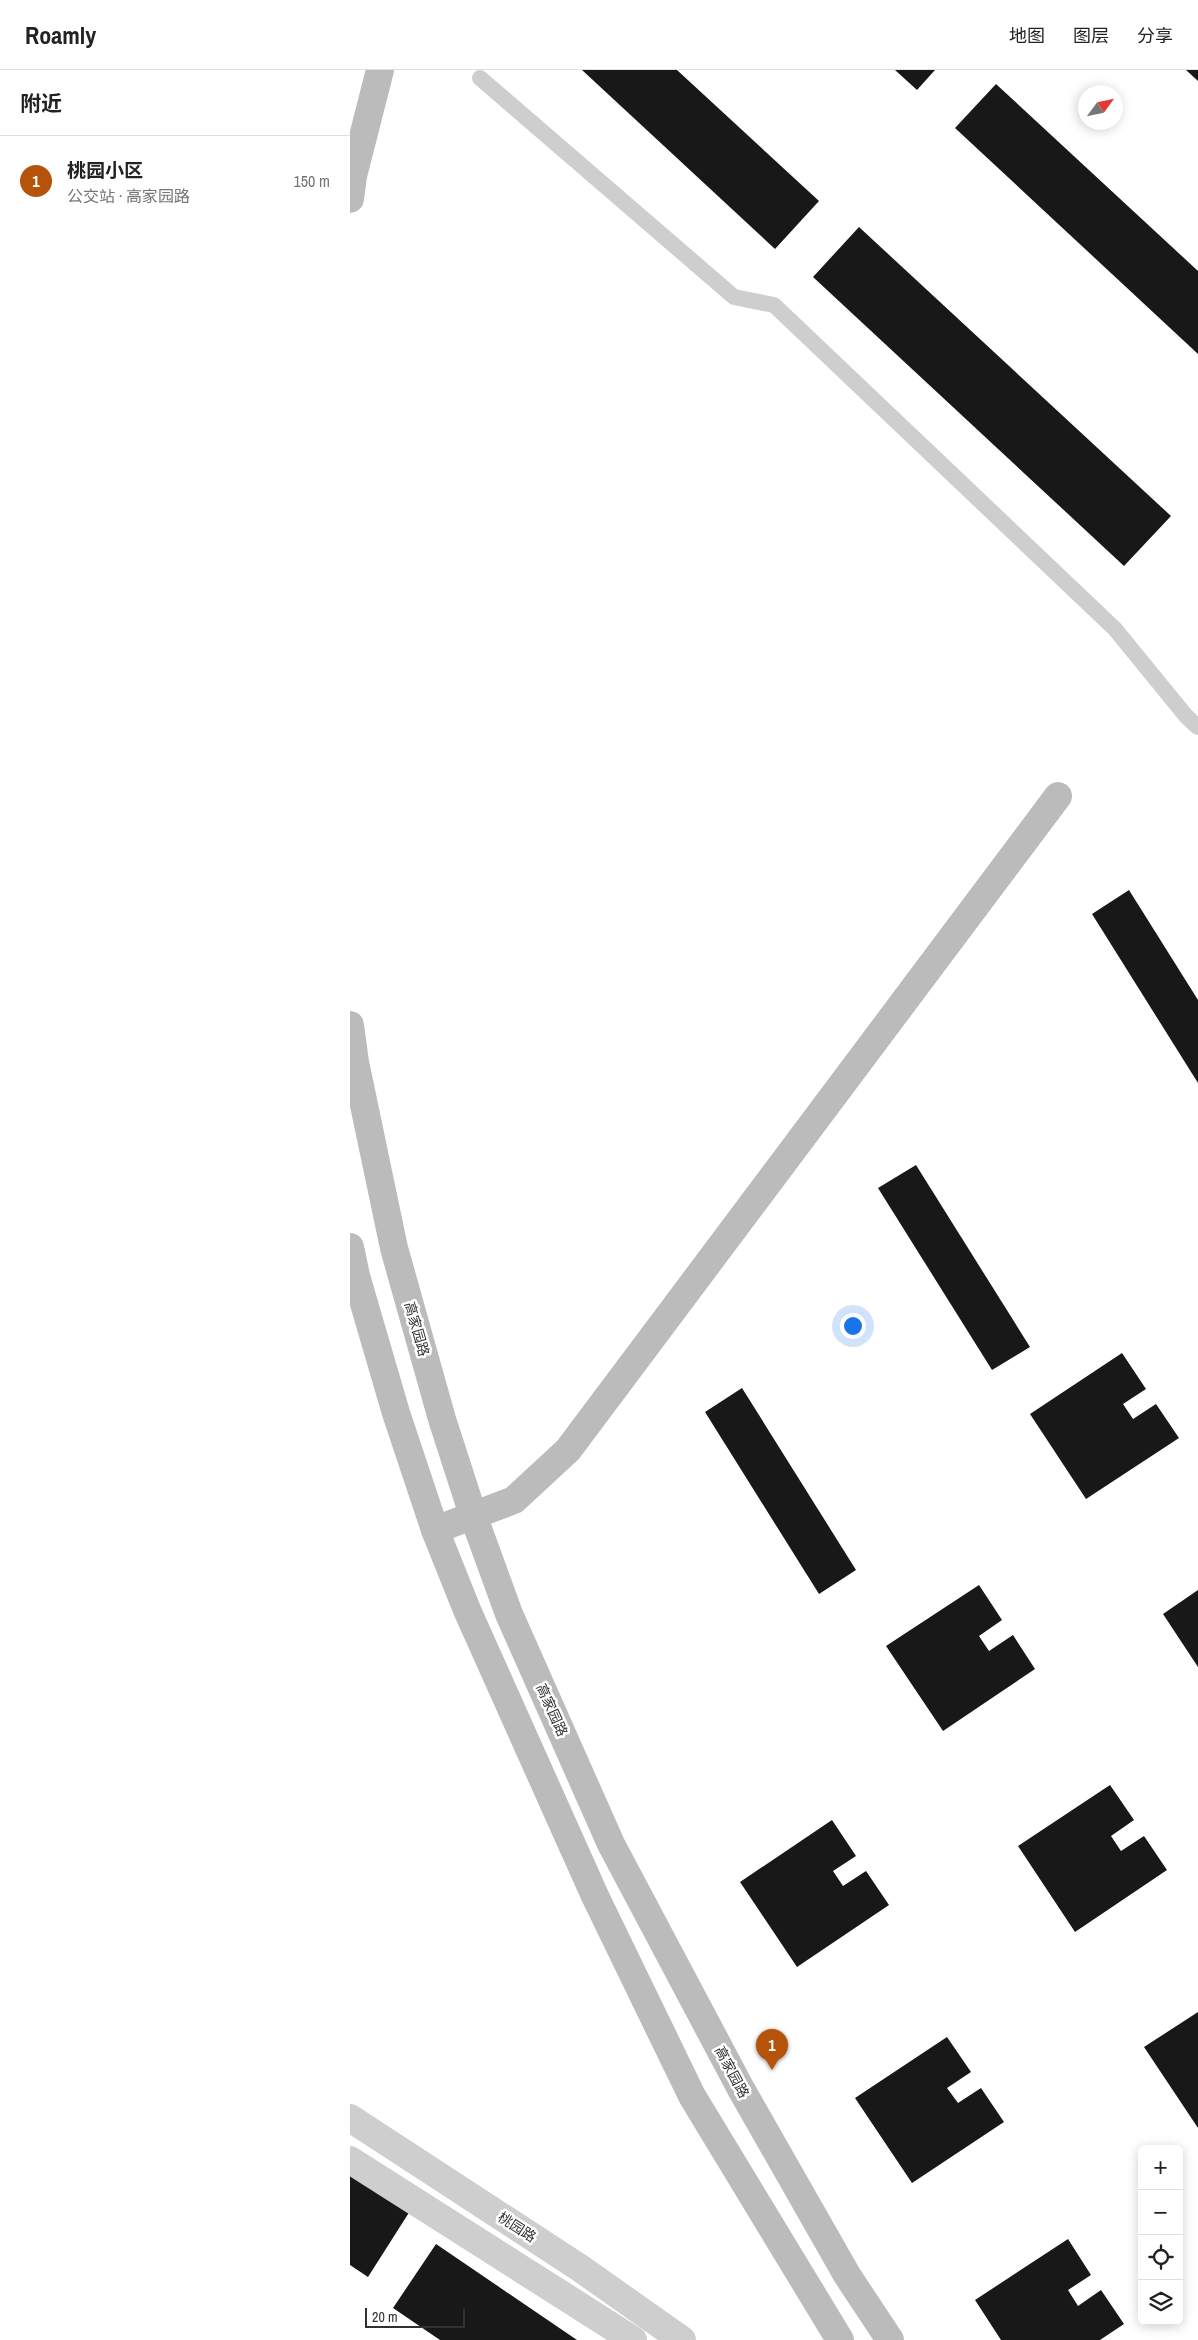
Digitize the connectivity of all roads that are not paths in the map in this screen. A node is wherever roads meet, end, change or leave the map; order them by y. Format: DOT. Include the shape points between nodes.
graph roads {
  1 [pos="380,70"];
  2 [pos="480,78"];
  3 [pos="350,200"];
  4 [pos="1198,727"];
  5 [pos="1058,796"];
  6 [pos="350,1025"];
  7 [pos="350,1247"];
  8 [pos="472,1515"];
  9 [pos="435,1530"];
  10 [pos="350,2118"];
  11 [pos="350,2160"];
  12 [pos="633,2340"];
  13 [pos="682,2340"];
  14 [pos="840,2340"];
  15 [pos="890,2340"];
  1 -- 3 [label="main road"];
  2 -- 4 [label="lane" via="734,297 774,305 1115,629"];
  5 -- 8 [label="main road" via="568,1450 514,1500"];
  6 -- 8 [label="main road, 高家园路" via="394,1248"];
  7 -- 9 [label="main road" via="396,1413"];
  8 -- 9 [label="main road"];
  8 -- 15 [label="main road, 高家园路" via="509,1614 611,1844 741,2089 847,2275"];
  9 -- 14 [label="main road" via="467,1610 595,1896 692,2096"];
  10 -- 13 [label="street, 桃园路" via="580,2268"];
  11 -- 12 [label="street"];
}
